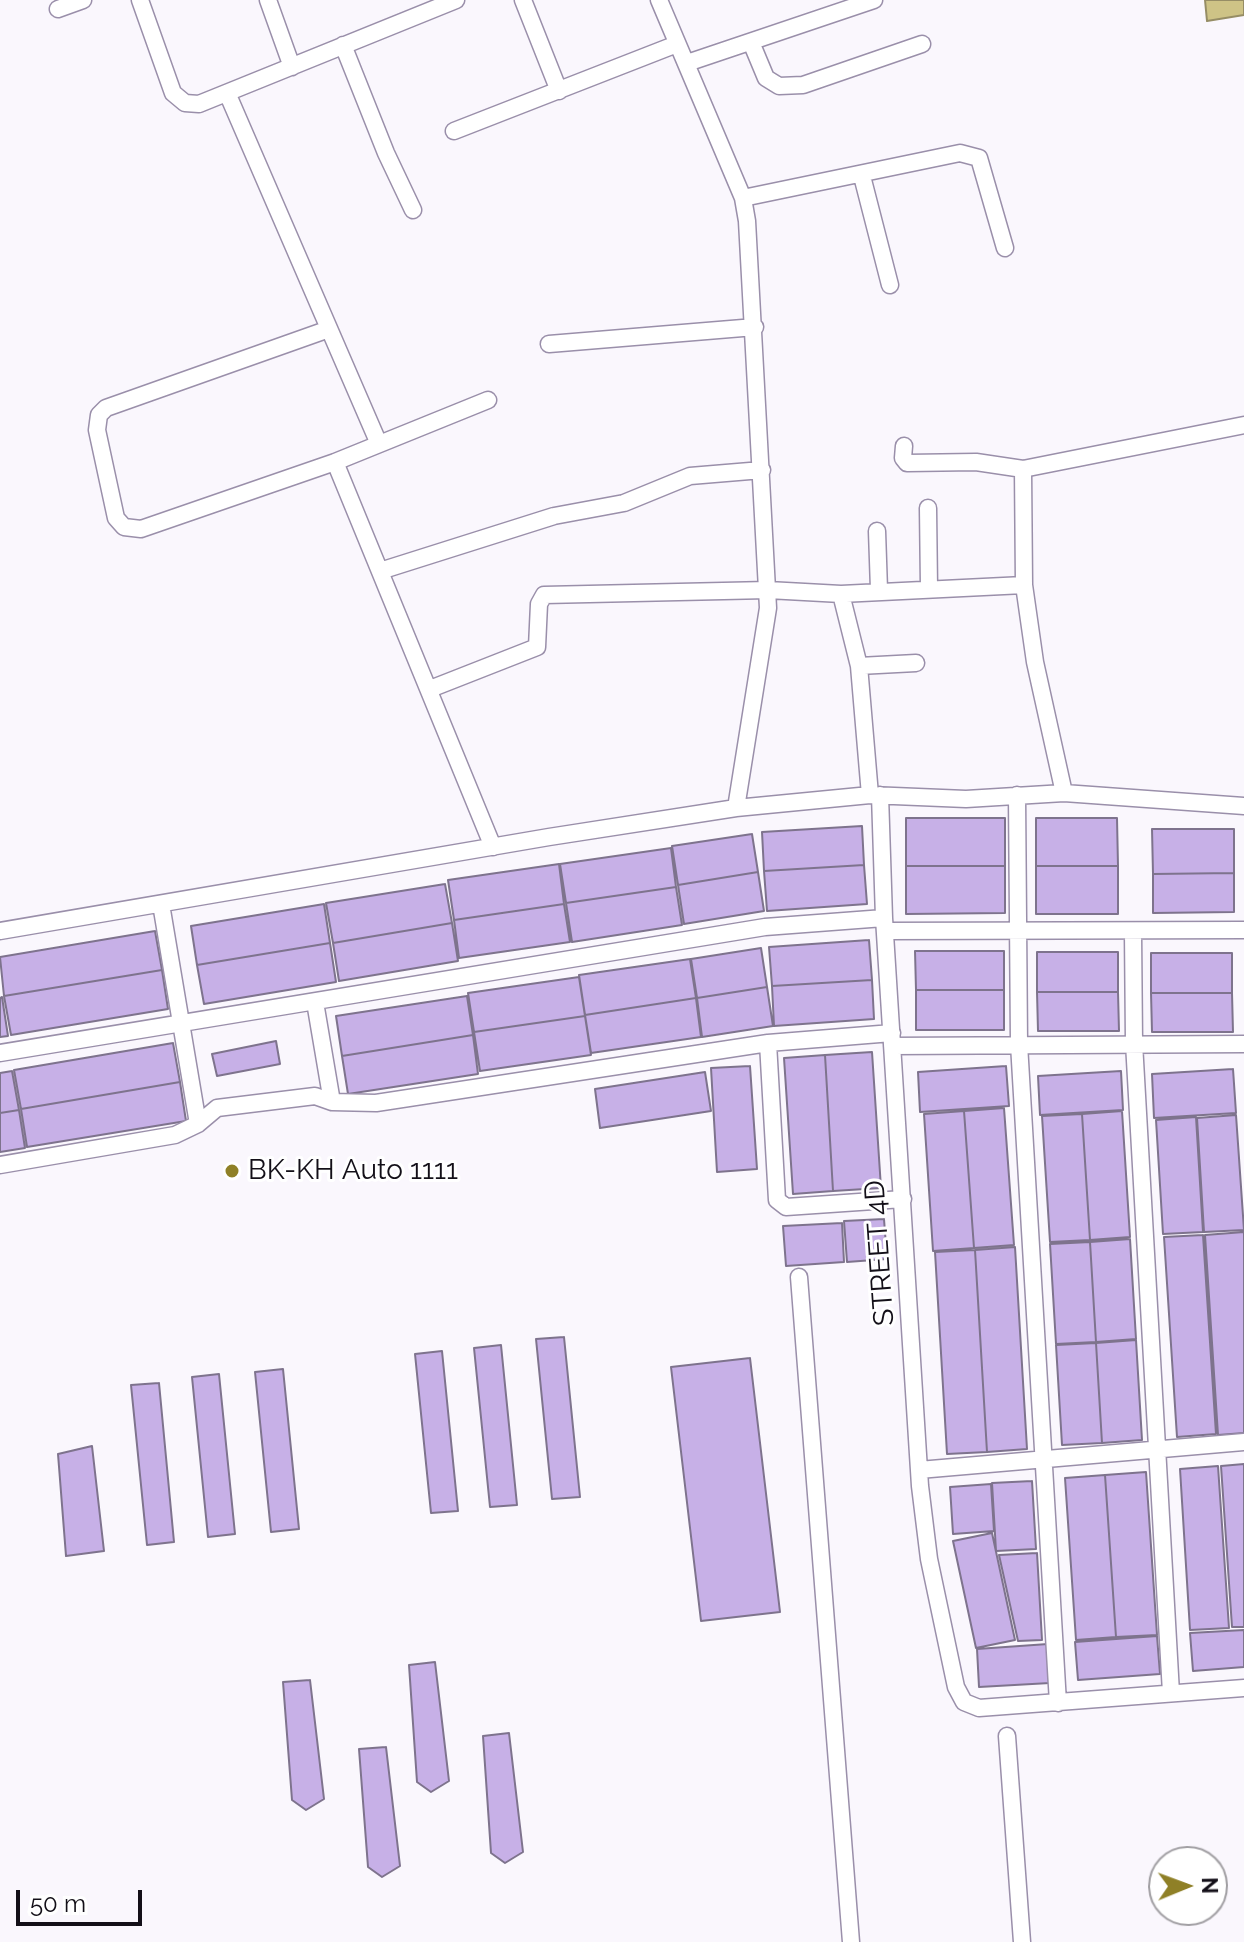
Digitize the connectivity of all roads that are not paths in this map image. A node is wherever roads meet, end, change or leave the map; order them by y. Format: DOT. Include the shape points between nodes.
graph roads {
  1 [pos="83,0"];
  2 [pos="140,0"];
  3 [pos="268,0"];
  4 [pos="456,0"];
  5 [pos="523,0"];
  6 [pos="659,0"];
  7 [pos="874,0"];
  8 [pos="58,9"];
  9 [pos="751,42"];
  10 [pos="677,44"];
  11 [pos="922,44"];
  12 [pos="343,45"];
  13 [pos="687,63"];
  14 [pos="292,67"];
  15 [pos="559,91"];
  16 [pos="228,95"];
  17 [pos="454,131"];
  18 [pos="862,176"];
  19 [pos="743,198"];
  20 [pos="413,210"];
  21 [pos="1005,248"];
  22 [pos="890,285"];
  23 [pos="755,327"];
  24 [pos="329,329"];
  25 [pos="549,344"];
  26 [pos="488,400"];
  27 [pos="1244,425"];
  28 [pos="379,444"];
  29 [pos="904,446"];
  30 [pos="335,462"];
  31 [pos="1023,469"];
  32 [pos="762,470"];
  33 [pos="928,508"];
  34 [pos="877,531"];
  35 [pos="380,571"];
  36 [pos="1024,585"];
  37 [pos="929,588"];
  38 [pos="768,590"];
  39 [pos="879,590"];
  40 [pos="841,594"];
  41 [pos="916,663"];
  42 [pos="859,666"];
  43 [pos="430,689"];
  44 [pos="1064,793"];
  45 [pos="875,795"];
  46 [pos="1017,795"];
  47 [pos="1244,806"];
  48 [pos="736,808"];
  49 [pos="493,847"];
  50 [pos="161,904"];
  51 [pos="885,925"];
  52 [pos="1244,930"];
  53 [pos="0,931"];
  54 [pos="1017,932"];
  55 [pos="1133,932"];
  56 [pos="315,1002"];
  57 [pos="182,1025"];
  58 [pos="892,1040"];
  59 [pos="768,1043"];
  60 [pos="1134,1043"];
  61 [pos="1019,1044"];
  62 [pos="1244,1044"];
  63 [pos="0,1053"];
  64 [pos="332,1102"];
  65 [pos="198,1124"];
  66 [pos="0,1165"];
  67 [pos="903,1199"];
  68 [pos="799,1277"];
  69 [pos="1244,1442"];
  70 [pos="1155,1450"];
  71 [pos="1045,1461"];
  72 [pos="919,1470"];
  73 [pos="1244,1688"];
  74 [pos="1171,1693"];
  75 [pos="1058,1703"];
  76 [pos="1007,1736"];
  77 [pos="851,1942"];
  78 [pos="1022,1942"];
  1 -- 8 [label="street"];
  2 -- 16 [label="street" via="173,93 185,103 199,104"];
  3 -- 14 [label="street"];
  4 -- 12 [label="street"];
  5 -- 15 [label="street"];
  6 -- 10 [label="street"];
  7 -- 9 [label="street"];
  9 -- 11 [label="street" via="766,78 779,86 803,85"];
  9 -- 13 [label="street"];
  10 -- 13 [label="street"];
  10 -- 15 [label="street"];
  12 -- 14 [label="street"];
  12 -- 20 [label="street"];
  13 -- 19 [label="street"];
  14 -- 16 [label="street"];
  15 -- 17 [label="street"];
  16 -- 24 [label="street"];
  18 -- 19 [label="street"];
  18 -- 21 [label="street" via="960,153 979,158"];
  18 -- 22 [label="street"];
  19 -- 23 [label="street"];
  23 -- 25 [label="street"];
  23 -- 32 [label="street"];
  24 -- 28 [label="street"];
  24 -- 30 [label="street" via="106,408 97,430 116,518 124,527 141,529"];
  26 -- 28 [label="street"];
  27 -- 31 [label="street"];
  28 -- 30 [label="street"];
  29 -- 31 [label="street" via="907,463 976,462"];
  30 -- 35 [label="street"];
  31 -- 36 [label="street"];
  32 -- 35 [label="street" via="690,476 624,503 554,516"];
  32 -- 38 [label="street"];
  33 -- 37 [label="street"];
  34 -- 39 [label="street"];
  35 -- 43 [label="street"];
  36 -- 37 [label="street"];
  36 -- 44 [label="street"];
  37 -- 39 [label="street"];
  38 -- 40 [label="street"];
  38 -- 43 [label="street" via="544,595 537,647"];
  38 -- 48 [label="street" via="764,647"];
  39 -- 40 [label="street"];
  40 -- 42 [label="street, STREET 4D"];
  41 -- 42 [label="street"];
  42 -- 45 [label="street, STREET 4D"];
  43 -- 49 [label="street"];
  44 -- 46 [label="street"];
  44 -- 47 [label="street"];
  45 -- 46 [label="street"];
  45 -- 48 [label="street"];
  45 -- 51 [label="street, STREET 4D"];
  46 -- 54 [label="street"];
  48 -- 49 [label="street"];
  49 -- 50 [label="street"];
  50 -- 53 [label="street"];
  50 -- 57 [label="street"];
  51 -- 54 [label="street"];
  51 -- 56 [label="street" via="765,927"];
  51 -- 58 [label="street, STREET 4D"];
  52 -- 55 [label="street"];
  54 -- 55 [label="street"];
  54 -- 61 [label="street"];
  55 -- 60 [label="street"];
  56 -- 57 [label="street"];
  56 -- 64 [label="street"];
  57 -- 63 [label="street"];
  57 -- 65 [label="street"];
  58 -- 59 [label="street"];
  58 -- 61 [label="street"];
  58 -- 67 [label="street, STREET 4D"];
  59 -- 64 [label="street" via="376,1103"];
  59 -- 67 [label="street" via="777,1200 786,1207"];
  60 -- 61 [label="street"];
  60 -- 62 [label="street"];
  60 -- 70 [label="street"];
  61 -- 71 [label="street"];
  64 -- 65 [label="street" via="315,1096 217,1108"];
  65 -- 66 [label="street" via="175,1135"];
  67 -- 72 [label="street, STREET 4D"];
  68 -- 77 [label="street"];
  69 -- 70 [label="street"];
  70 -- 71 [label="street"];
  70 -- 74 [label="street"];
  71 -- 72 [label="street"];
  71 -- 75 [label="street"];
  72 -- 75 [label="street, STREET 4D" via="929,1559 956,1687 964,1702 979,1708"];
  73 -- 74 [label="street"];
  74 -- 75 [label="street"];
  76 -- 78 [label="street"];
}
